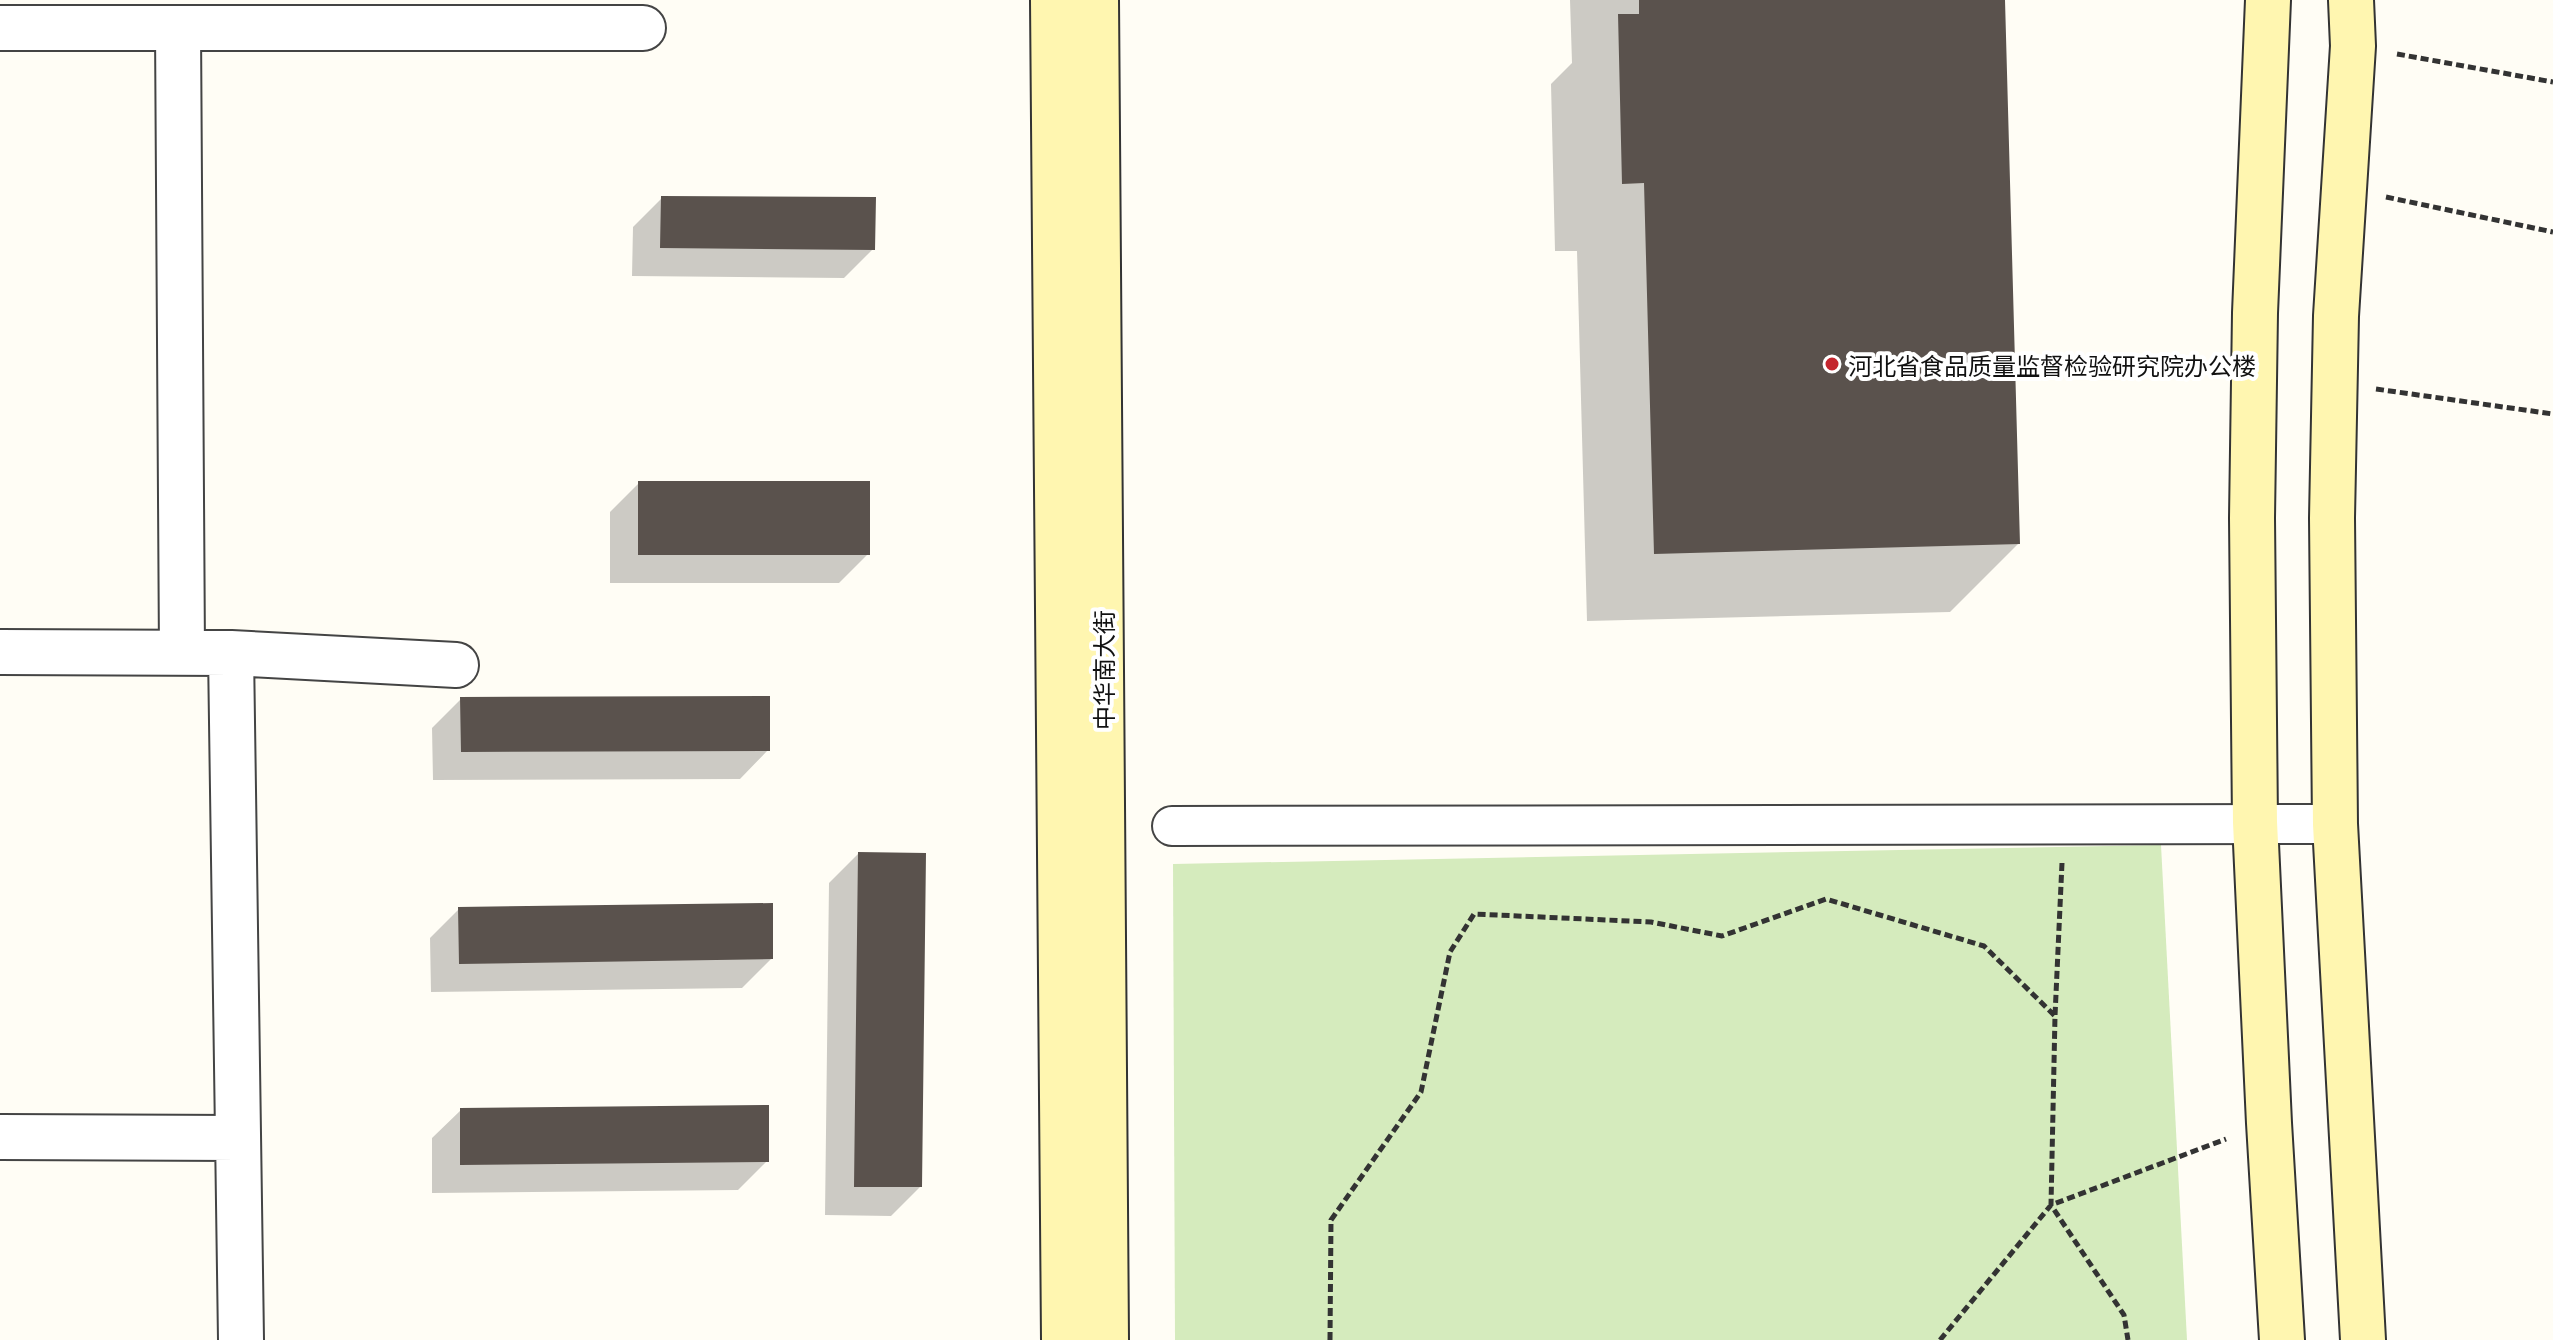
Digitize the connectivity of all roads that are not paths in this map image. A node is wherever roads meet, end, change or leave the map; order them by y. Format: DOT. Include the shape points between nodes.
graph roads {
  1 [pos="1053,0"];
  2 [pos="1096,0"];
  3 [pos="2268,0"];
  4 [pos="2351,0"];
  5 [pos="238,14"];
  6 [pos="0,28"];
  7 [pos="178,28"];
  8 [pos="643,28"];
  9 [pos="0,652"];
  10 [pos="182,653"];
  11 [pos="231,653"];
  12 [pos="456,665"];
  13 [pos="2255,822"];
  14 [pos="2335,824"];
  15 [pos="1172,826"];
  16 [pos="0,1137"];
  17 [pos="238,1138"];
  18 [pos="241,1340"];
  19 [pos="1064,1340"];
  20 [pos="1106,1340"];
  21 [pos="2282,1340"];
  22 [pos="2363,1340"];
  1 -- 19 [label="main road, 中华南大街"];
  2 -- 20 [label="main road, 中华南大街"];
  3 -- 13 [label="main road" via="2252,502"];
  4 -- 14 [label="main road" via="2332,518"];
  5 -- 7 [label="street"];
  5 -- 8 [label="street"];
  6 -- 7 [label="street"];
  7 -- 10 [label="street"];
  9 -- 10 [label="street"];
  10 -- 11 [label="street"];
  11 -- 12 [label="street"];
  11 -- 17 [label="street"];
  13 -- 14 [label="street"];
  13 -- 15 [label="street"];
  13 -- 21 [label="main road"];
  14 -- 22 [label="main road"];
  16 -- 17 [label="street"];
  17 -- 18 [label="street"];
}
